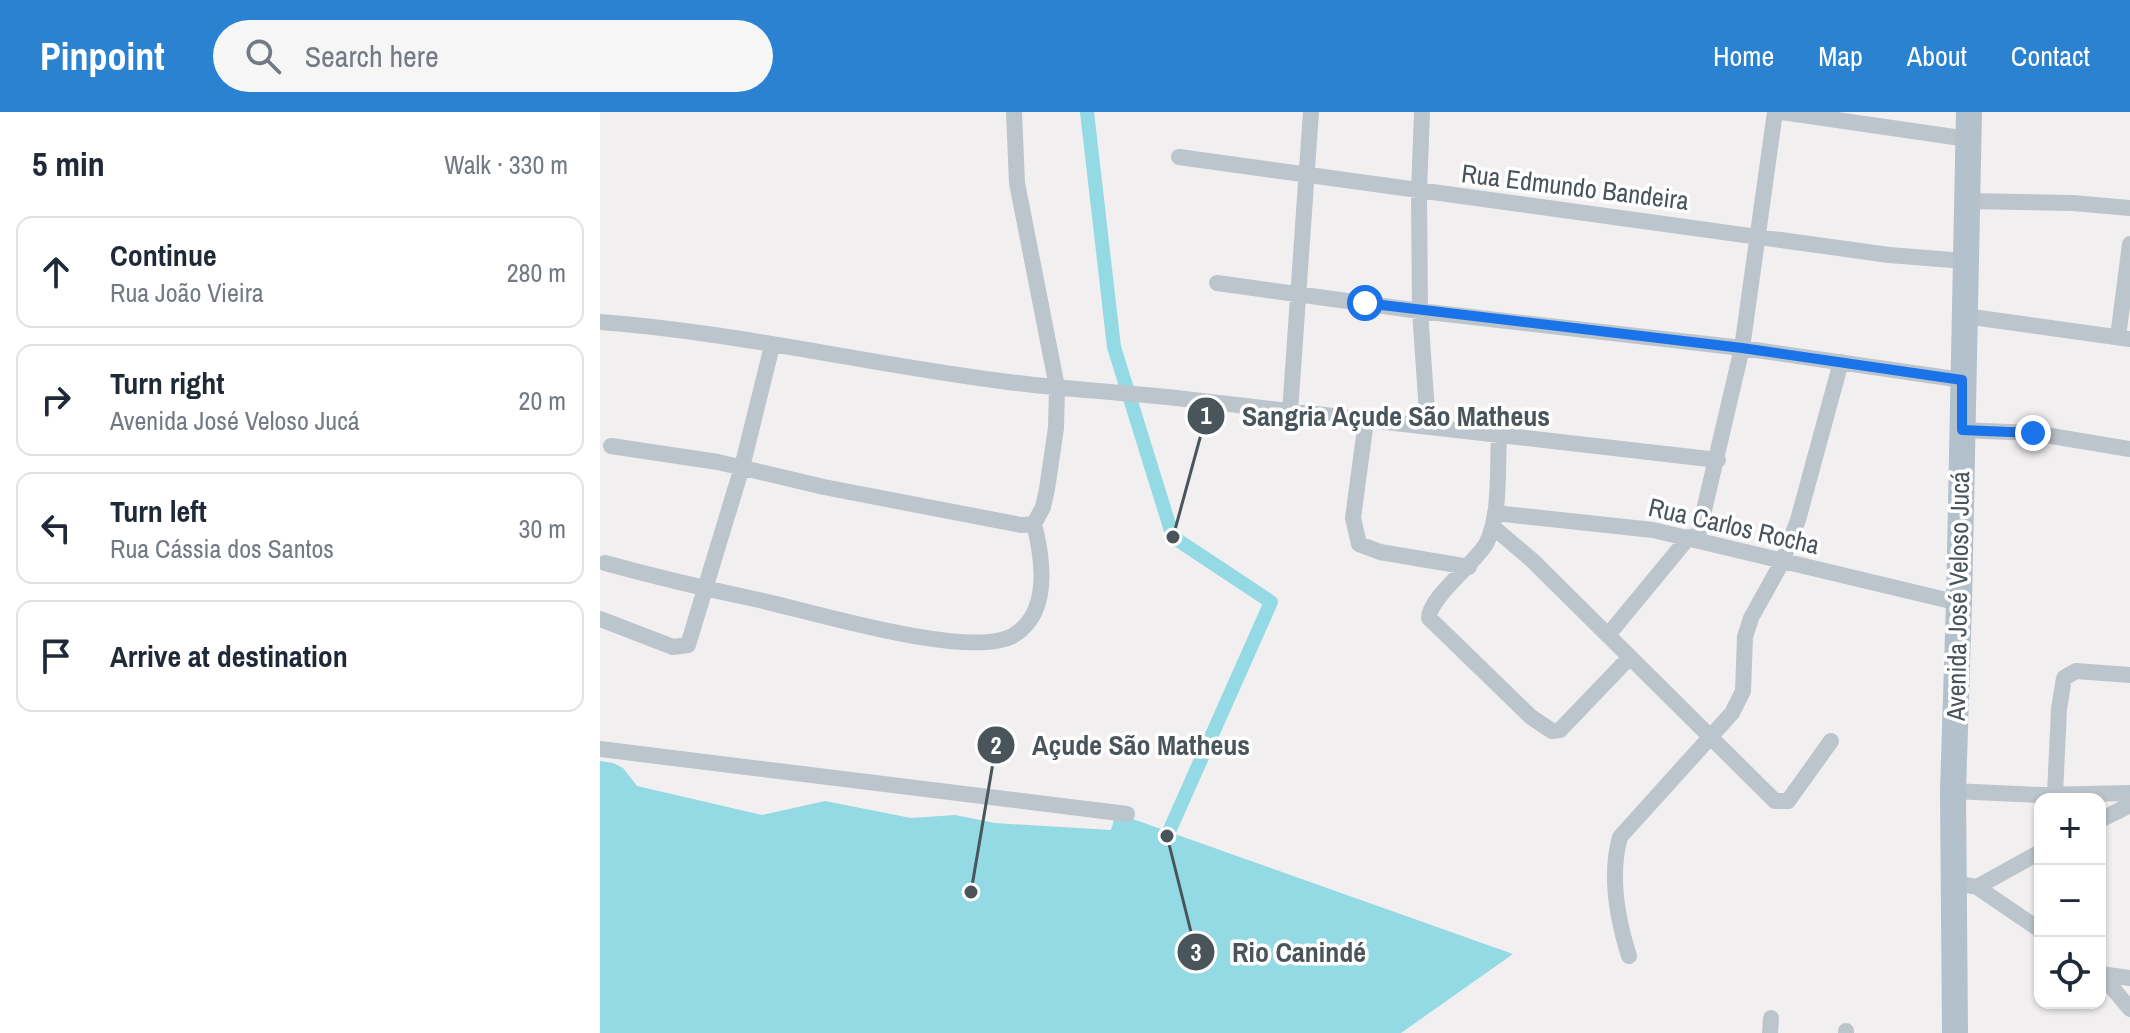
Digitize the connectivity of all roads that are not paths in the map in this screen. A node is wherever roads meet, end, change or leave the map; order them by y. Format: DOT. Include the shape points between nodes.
graph roads {
  1 [pos="1014,112"];
  2 [pos="1311,112"];
  3 [pos="1422,112"];
  4 [pos="1775,112"];
  5 [pos="1782,112"];
  6 [pos="1969,112"];
  7 [pos="1968,139"];
  8 [pos="1179,157"];
  9 [pos="1305,175"];
  10 [pos="1419,192"];
  11 [pos="1966,201"];
  12 [pos="2130,208"];
  13 [pos="1759,236"];
  14 [pos="2130,244"];
  15 [pos="1965,261"];
  16 [pos="1217,283"];
  17 [pos="1300,294"];
  18 [pos="1420,311"];
  19 [pos="1965,316"];
  20 [pos="600,322"];
  21 [pos="2124,338"];
  22 [pos="772,346"];
  23 [pos="1742,348"];
  24 [pos="1841,362"];
  25 [pos="1962,380"];
  26 [pos="1057,387"];
  27 [pos="1290,412"];
  28 [pos="1366,421"];
  29 [pos="1428,427"];
  30 [pos="1962,430"];
  31 [pos="1499,437"];
  32 [pos="611,446"];
  33 [pos="2130,449"];
  34 [pos="1718,460"];
  35 [pos="742,467"];
  36 [pos="1494,520"];
  37 [pos="1034,524"];
  38 [pos="1693,538"];
  39 [pos="1782,562"];
  40 [pos="605,563"];
  41 [pos="1469,567"];
  42 [pos="707,590"];
  43 [pos="1959,603"];
  44 [pos="600,619"];
  45 [pos="1608,635"];
  46 [pos="1630,657"];
  47 [pos="2130,675"];
  48 [pos="1711,737"];
  49 [pos="1831,741"];
  50 [pos="600,749"];
  51 [pos="1953,791"];
  52 [pos="2034,793"];
  53 [pos="2055,793"];
  54 [pos="2106,793"];
  55 [pos="2130,793"];
  56 [pos="2130,805"];
  57 [pos="1127,814"];
  58 [pos="2106,817"];
  59 [pos="2034,855"];
  60 [pos="1966,885"];
  61 [pos="2034,926"];
  62 [pos="1629,956"];
  63 [pos="2106,974"];
  64 [pos="2130,978"];
  65 [pos="2106,980"];
  66 [pos="2130,1009"];
  67 [pos="1955,1033"];
  1 -- 26 [label="street" via="1017,183"];
  2 -- 9 [label="street"];
  3 -- 10 [label="street"];
  4 -- 13 [label="street"];
  5 -- 7 [label="street"];
  6 -- 7 [label="main road, Avenida José Veloso Jucá"];
  7 -- 11 [label="main road, Avenida José Veloso Jucá"];
  8 -- 9 [label="street, Rua Edmundo Bandeira"];
  9 -- 10 [label="street, Rua Edmundo Bandeira"];
  9 -- 17 [label="street"];
  10 -- 13 [label="street, Rua Edmundo Bandeira"];
  10 -- 18 [label="street"];
  11 -- 12 [label="street"];
  11 -- 15 [label="main road, Avenida José Veloso Jucá"];
  13 -- 15 [label="street, Rua Edmundo Bandeira"];
  13 -- 23 [label="street"];
  14 -- 21 [label="street"];
  15 -- 19 [label="main road, Avenida José Veloso Jucá"];
  16 -- 17 [label="street"];
  17 -- 18 [label="street"];
  17 -- 27 [label="street"];
  18 -- 23 [label="street"];
  18 -- 29 [label="street"];
  19 -- 21 [label="street"];
  19 -- 25 [label="main road, Avenida José Veloso Jucá"];
  20 -- 22 [label="street" via="669,327"];
  22 -- 26 [label="street"];
  22 -- 35 [label="street"];
  23 -- 24 [label="street"];
  23 -- 34 [label="street"];
  24 -- 25 [label="street"];
  24 -- 39 [label="street"];
  25 -- 30 [label="main road, Avenida José Veloso Jucá"];
  26 -- 27 [label="street"];
  26 -- 37 [label="street" via="1047,489"];
  27 -- 28 [label="street"];
  28 -- 29 [label="street"];
  28 -- 41 [label="street" via="1353,518 1359,544"];
  29 -- 31 [label="street"];
  30 -- 33 [label="street" via="2033,433"];
  30 -- 43 [label="main road, Avenida José Veloso Jucá"];
  31 -- 34 [label="street"];
  31 -- 36 [label="street"];
  32 -- 35 [label="street"];
  34 -- 38 [label="street"];
  35 -- 37 [label="street" via="924,507"];
  35 -- 42 [label="street"];
  36 -- 38 [label="street, Rua Carlos Rocha" via="1653,530"];
  36 -- 41 [label="street"];
  36 -- 45 [label="street"];
  37 -- 42 [label="street" via="1039,605 1024,628 994,642 943,640"];
  38 -- 39 [label="street, Rua Carlos Rocha"];
  38 -- 45 [label="street"];
  39 -- 43 [label="street, Rua Carlos Rocha"];
  39 -- 48 [label="street" via="1745,637 1743,691"];
  40 -- 42 [label="street"];
  41 -- 46 [label="street" via="1433,604 1429,618 1545,729 1560,730"];
  42 -- 44 [label="street" via="688,645 682,648"];
  43 -- 51 [label="main road, Avenida José Veloso Jucá"];
  45 -- 46 [label="street"];
  46 -- 48 [label="street"];
  47 -- 53 [label="street" via="2076,671 2064,678"];
  48 -- 49 [label="street" via="1773,799 1784,803"];
  48 -- 62 [label="street" via="1620,837 1616,900"];
  50 -- 57 [label="street"];
  51 -- 52 [label="street"];
  51 -- 60 [label="main road, Avenida José Veloso Jucá"];
  54 -- 55 [label="street"];
  56 -- 58 [label="street"];
  59 -- 60 [label="street"];
  60 -- 61 [label="street"];
  60 -- 67 [label="main road, Avenida José Veloso Jucá"];
  63 -- 64 [label="street"];
  65 -- 66 [label="street"];
}
